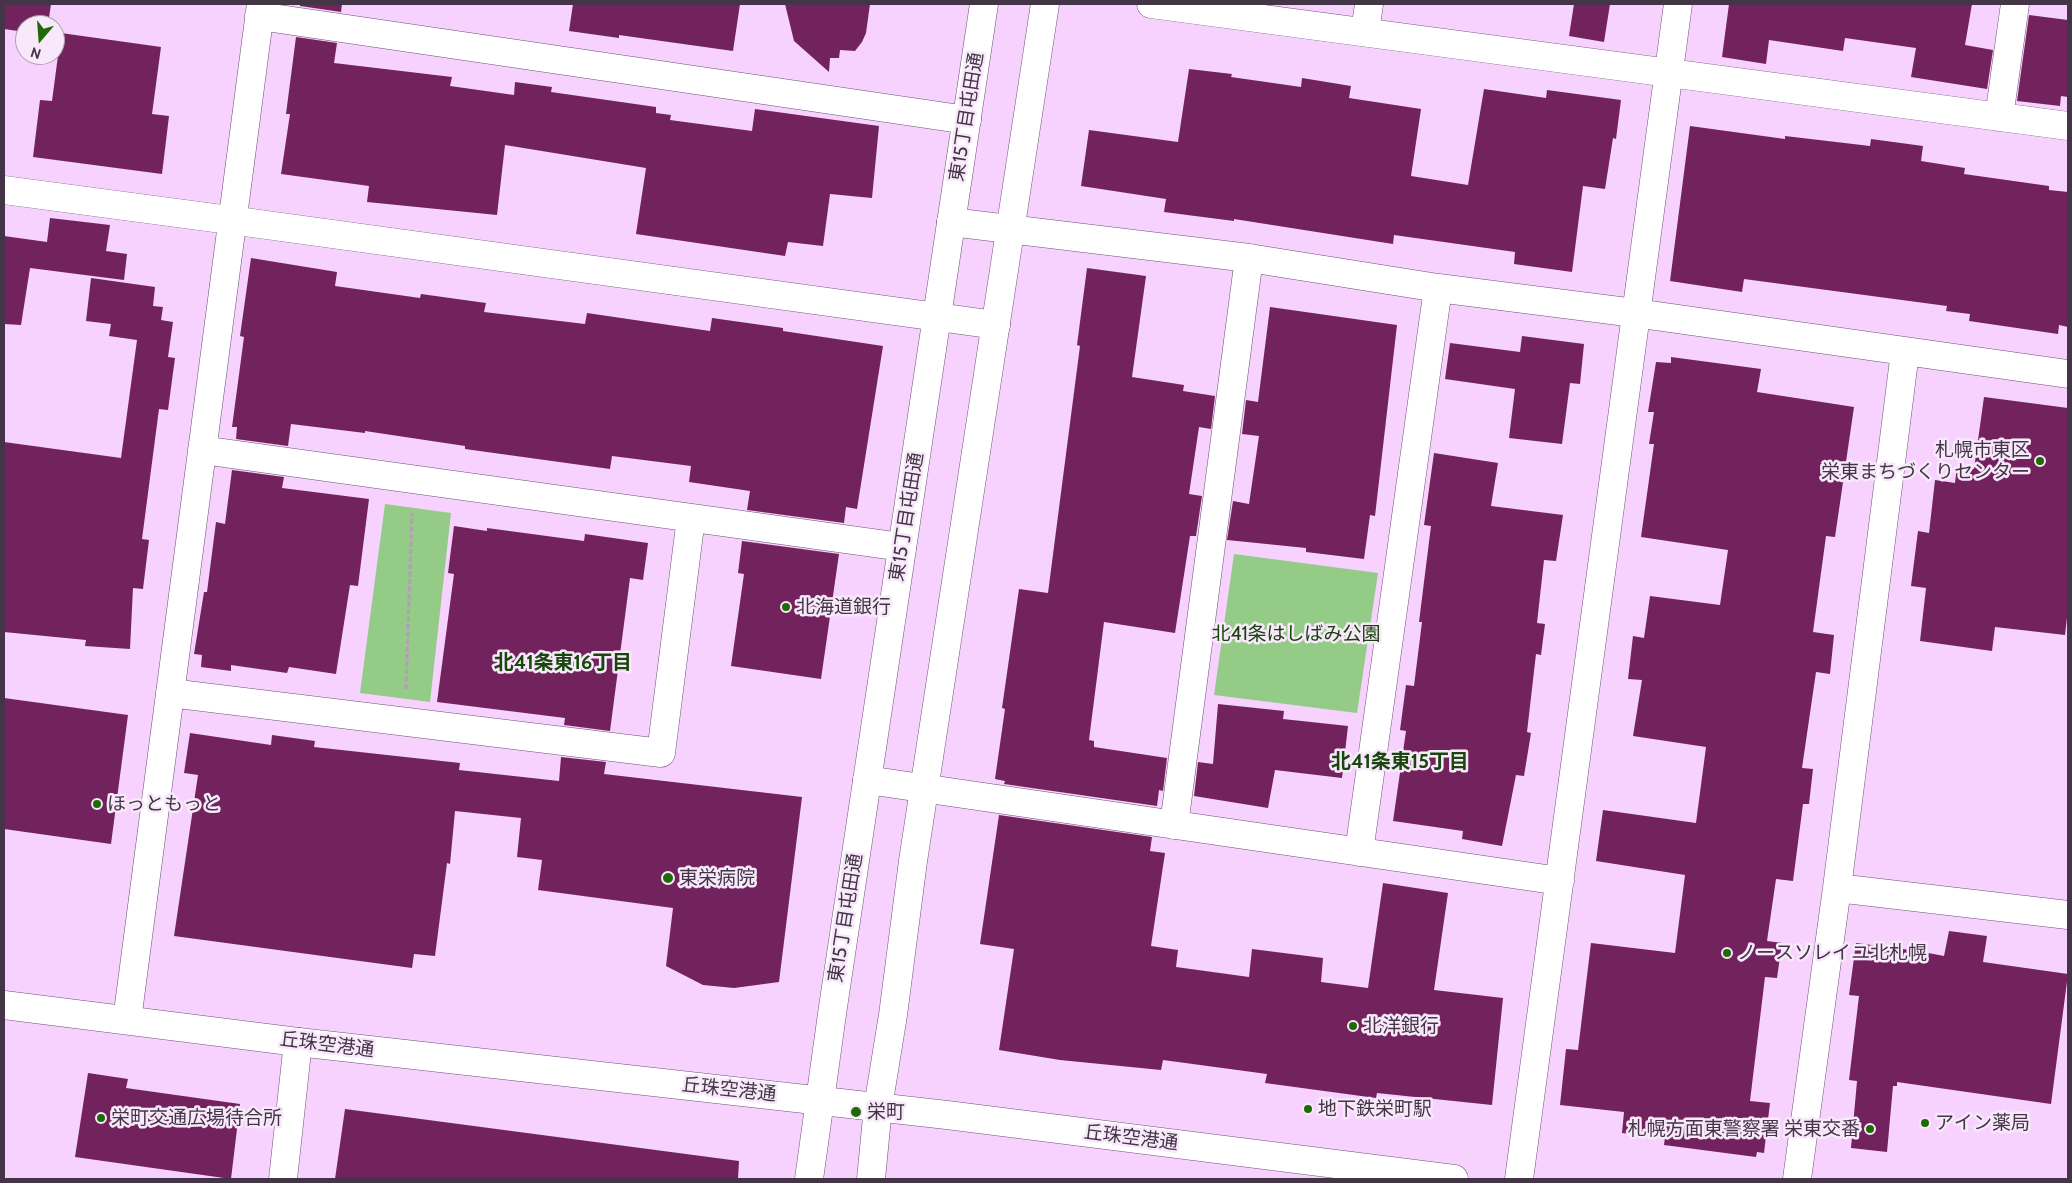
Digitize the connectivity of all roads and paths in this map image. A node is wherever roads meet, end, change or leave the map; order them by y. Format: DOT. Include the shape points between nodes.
graph roads {
  1 [pos="984,4"];
  2 [pos="1045,4"];
  3 [pos="1151,4"];
  4 [pos="1369,4"];
  5 [pos="1678,4"];
  6 [pos="2015,4"];
  7 [pos="260,10"];
  8 [pos="1365,32"];
  9 [pos="1668,73"];
  10 [pos="1999,117"];
  11 [pos="967,120"];
  12 [pos="2068,126"];
  13 [pos="4,190"];
  14 [pos="232,220"];
  15 [pos="951,222"];
  16 [pos="1010,230"];
  17 [pos="1248,258"];
  18 [pos="1438,288"];
  19 [pos="1635,313"];
  20 [pos="937,318"];
  21 [pos="996,325"];
  22 [pos="1905,352"];
  23 [pos="2068,374"];
  24 [pos="202,450"];
  25 [pos="412,511"];
  26 [pos="691,518"];
  27 [pos="902,547"];
  28 [pos="406,690"];
  29 [pos="170,693"];
  30 [pos="867,780"];
  31 [pos="924,788"];
  32 [pos="1174,825"];
  33 [pos="1359,852"];
  34 [pos="1560,881"];
  35 [pos="1837,888"];
  36 [pos="2068,915"];
  37 [pos="4,1006"];
  38 [pos="127,1020"];
  39 [pos="298,1042"];
  40 [pos="821,1100"];
  41 [pos="878,1107"];
  42 [pos="283,1179"];
  43 [pos="809,1179"];
  44 [pos="872,1179"];
  45 [pos="1454,1179"];
  46 [pos="1519,1179"];
  47 [pos="1797,1179"];
  1 -- 11 [label="street, 東15丁目屯田通"];
  2 -- 16 [label="street"];
  3 -- 8 [label="street"];
  4 -- 8 [label="street"];
  5 -- 9 [label="street"];
  6 -- 10 [label="street"];
  7 -- 11 [label="street"];
  7 -- 14 [label="street"];
  8 -- 9 [label="street"];
  9 -- 10 [label="street"];
  9 -- 19 [label="street"];
  10 -- 12 [label="street"];
  11 -- 15 [label="street, 東15丁目屯田通"];
  13 -- 14 [label="street"];
  14 -- 20 [label="street"];
  14 -- 24 [label="street"];
  15 -- 16 [label="street"];
  15 -- 20 [label="street, 東15丁目屯田通"];
  16 -- 17 [label="street"];
  16 -- 21 [label="street"];
  17 -- 18 [label="street"];
  17 -- 32 [label="street"];
  18 -- 19 [label="street"];
  18 -- 33 [label="street"];
  19 -- 22 [label="street"];
  19 -- 34 [label="street"];
  20 -- 21 [label="street"];
  20 -- 27 [label="street, 東15丁目屯田通"];
  21 -- 31 [label="street"];
  22 -- 23 [label="street"];
  22 -- 35 [label="street"];
  24 -- 26 [label="street"];
  24 -- 29 [label="street"];
  25 -- 28 [label="path"];
  26 -- 27 [label="street"];
  26 -- 29 [label="street" via="661,753"];
  27 -- 30 [label="street, 東15丁目屯田通"];
  29 -- 38 [label="street"];
  30 -- 31 [label="street"];
  30 -- 40 [label="street, 東15丁目屯田通"];
  31 -- 32 [label="street"];
  31 -- 41 [label="street"];
  32 -- 33 [label="street"];
  33 -- 34 [label="street"];
  34 -- 46 [label="street"];
  35 -- 36 [label="street"];
  35 -- 47 [label="street"];
  37 -- 38 [label="street, 丘珠空港通"];
  38 -- 39 [label="street, 丘珠空港通"];
  39 -- 40 [label="street, 丘珠空港通"];
  39 -- 42 [label="street"];
  40 -- 41 [label="street, 丘珠空港通"];
  40 -- 43 [label="street, 東15丁目屯田通"];
  41 -- 44 [label="street"];
  41 -- 45 [label="street, 丘珠空港通"];
}
